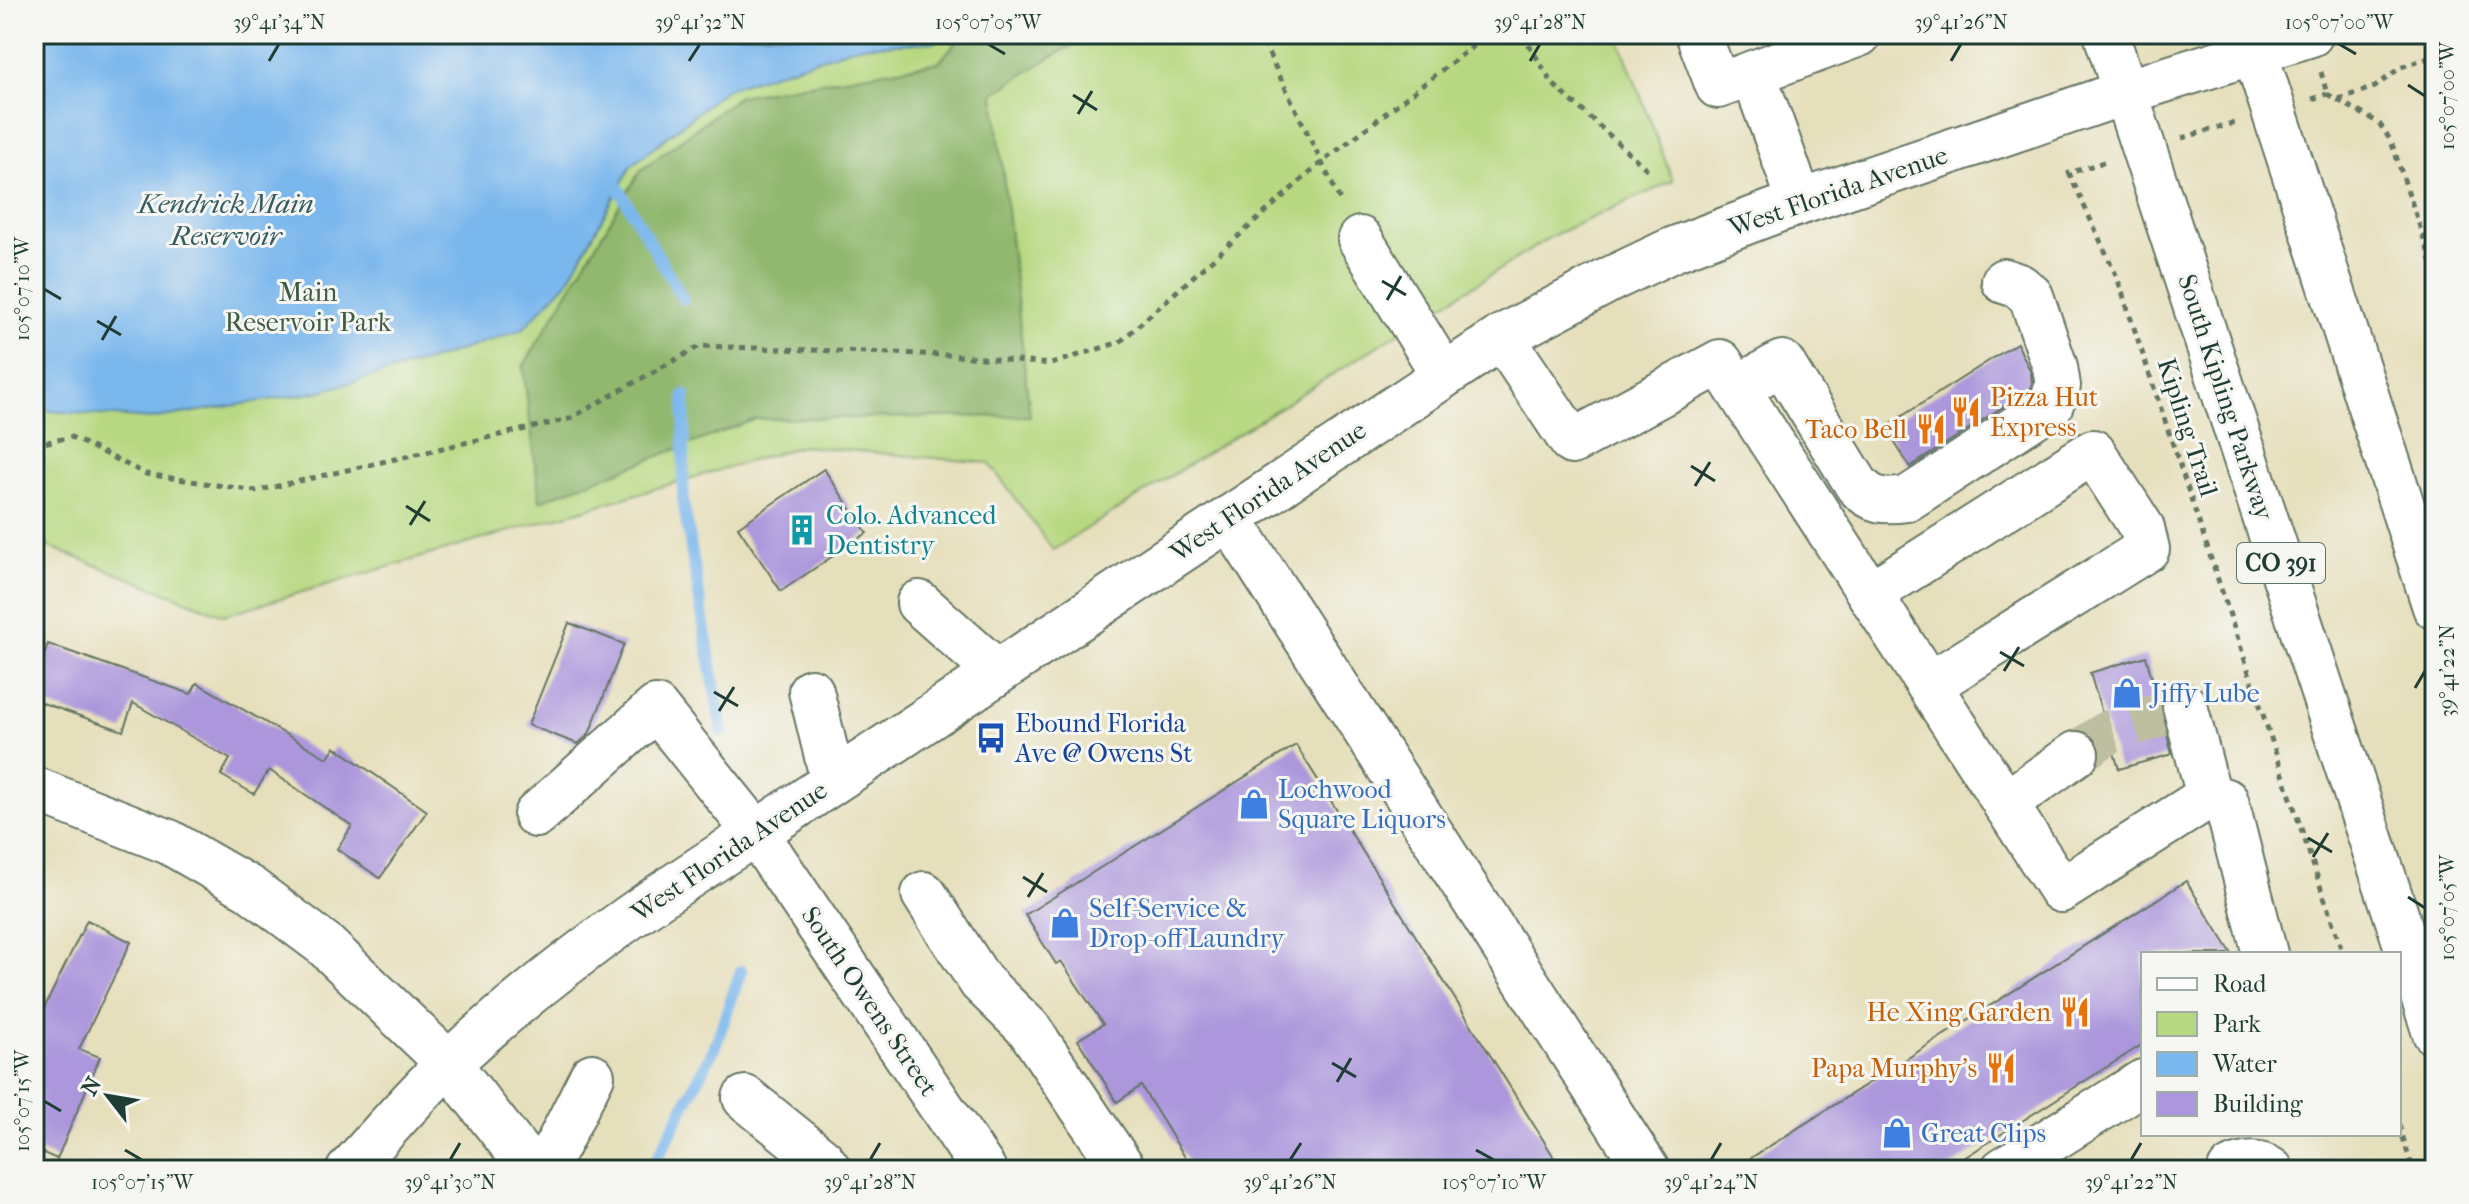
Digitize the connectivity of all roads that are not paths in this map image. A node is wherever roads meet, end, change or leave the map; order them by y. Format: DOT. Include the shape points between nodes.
graph roads {
  1 [pos="1698,34"];
  2 [pos="1859,34"];
  3 [pos="2106,34"];
  4 [pos="2311,34"];
  5 [pos="2253,42"];
  6 [pos="1753,73"];
  7 [pos="2126,92"];
  8 [pos="1800,202"];
  9 [pos="1360,239"];
  10 [pos="2004,281"];
  11 [pos="1502,337"];
  12 [pos="1443,374"];
  13 [pos="1737,388"];
  14 [pos="1229,518"];
  15 [pos="1870,594"];
  16 [pos="919,603"];
  17 [pos="2435,607"];
  18 [pos="997,672"];
  19 [pos="1929,685"];
  20 [pos="811,691"];
  21 [pos="2185,706"];
  22 [pos="2076,754"];
  23 [pos="833,781"];
  24 [pos="34,789"];
  25 [pos="2209,796"];
  26 [pos="2005,804"];
  27 [pos="536,815"];
  28 [pos="756,833"];
  29 [pos="924,894"];
  30 [pos="2264,952"];
  31 [pos="2435,1033"];
  32 [pos="449,1064"];
  33 [pos="592,1076"];
  34 [pos="2141,1083"];
  35 [pos="745,1098"];
  36 [pos="349,1170"];
  37 [pos="532,1170"];
  38 [pos="542,1170"];
  39 [pos="829,1170"];
  40 [pos="984,1170"];
  41 [pos="1124,1170"];
  42 [pos="1647,1170"];
  43 [pos="2003,1170"];
  44 [pos="2230,1170"];
  45 [pos="2271,1170"];
  1 -- 6 [label="street" via="1718,86"];
  2 -- 6 [label="street"];
  3 -- 7 [label="street, South Kipling Parkway / CO 391"];
  4 -- 5 [label="street, West Florida Avenue"];
  5 -- 7 [label="street, West Florida Avenue"];
  5 -- 17 [label="street"];
  6 -- 8 [label="street"];
  7 -- 8 [label="street, West Florida Avenue"];
  7 -- 31 [label="street, South Kipling Parkway / CO 391"];
  8 -- 11 [label="street, West Florida Avenue" via="1672,250"];
  9 -- 12 [label="street"];
  10 -- 13 [label="street" via="2031,296 2055,367 2058,386 2050,406 1907,499 1884,502 1867,497 1782,363"];
  11 -- 12 [label="street, West Florida Avenue"];
  11 -- 13 [label="street" via="1572,442 1720,362"];
  12 -- 14 [label="street, West Florida Avenue"];
  13 -- 15 [label="street"];
  14 -- 18 [label="street, West Florida Avenue"];
  14 -- 42 [label="street"];
  15 -- 19 [label="street"];
  15 -- 19 [label="street" via="2093,452 2142,528 2147,549"];
  16 -- 18 [label="street"];
  18 -- 23 [label="street, West Florida Avenue"];
  19 -- 26 [label="street"];
  20 -- 23 [label="street"];
  21 -- 25 [label="street"];
  22 -- 26 [label="street"];
  23 -- 28 [label="street, West Florida Avenue"];
  24 -- 32 [label="street" via="169,842 249,888 324,944"];
  25 -- 26 [label="street" via="2061,890"];
  25 -- 30 [label="street" via="2226,801"];
  27 -- 28 [label="street, South Owens Street" via="656,708"];
  28 -- 32 [label="street, West Florida Avenue" via="675,883 597,941"];
  28 -- 40 [label="street, South Owens Street"];
  29 -- 41 [label="street" via="981,982 1029,1029"];
  32 -- 36 [label="street, West Florida Avenue"];
  32 -- 37 [label="street"];
  33 -- 38 [label="street"];
  34 -- 43 [label="street"];
  35 -- 39 [label="street"];
  44 -- 45 [label="street" via="2244,1163"];
}
